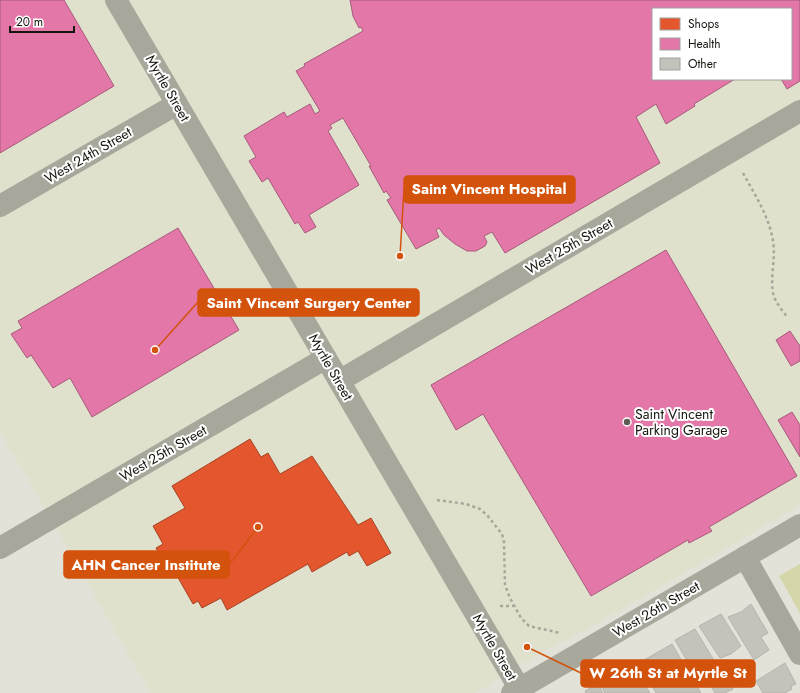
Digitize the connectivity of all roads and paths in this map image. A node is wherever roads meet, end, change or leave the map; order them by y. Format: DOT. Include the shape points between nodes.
graph roads {
  1 [pos="116,0"];
  2 [pos="177,104"];
  3 [pos="800,111"];
  4 [pos="743,173"];
  5 [pos="0,206"];
  6 [pos="787,317"];
  7 [pos="326,358"];
  8 [pos="339,381"];
  9 [pos="437,500"];
  10 [pos="800,525"];
  11 [pos="0,548"];
  12 [pos="745,557"];
  13 [pos="500,606"];
  14 [pos="514,606"];
  15 [pos="560,634"];
  16 [pos="800,654"];
  17 [pos="518,692"];
  1 -- 2 [label="street, Myrtle Street"];
  2 -- 5 [label="street, West 24th Street"];
  2 -- 7 [label="street, Myrtle Street"];
  3 -- 8 [label="street, West 25th Street"];
  4 -- 6 [label="path" via="765,214 770,229 774,256 774,294"];
  7 -- 8 [label="street, Myrtle Street"];
  7 -- 11 [label="street, West 25th Street"];
  8 -- 17 [label="street, Myrtle Street"];
  9 -- 14 [label="path" via="466,504 480,509 502,534 505,585"];
  10 -- 12 [label="main road, West 26th Street"];
  12 -- 16 [label="street"];
  12 -- 17 [label="main road, West 26th Street"];
  13 -- 14 [label="path"];
  14 -- 15 [label="path" via="520,618 529,626"];
}
